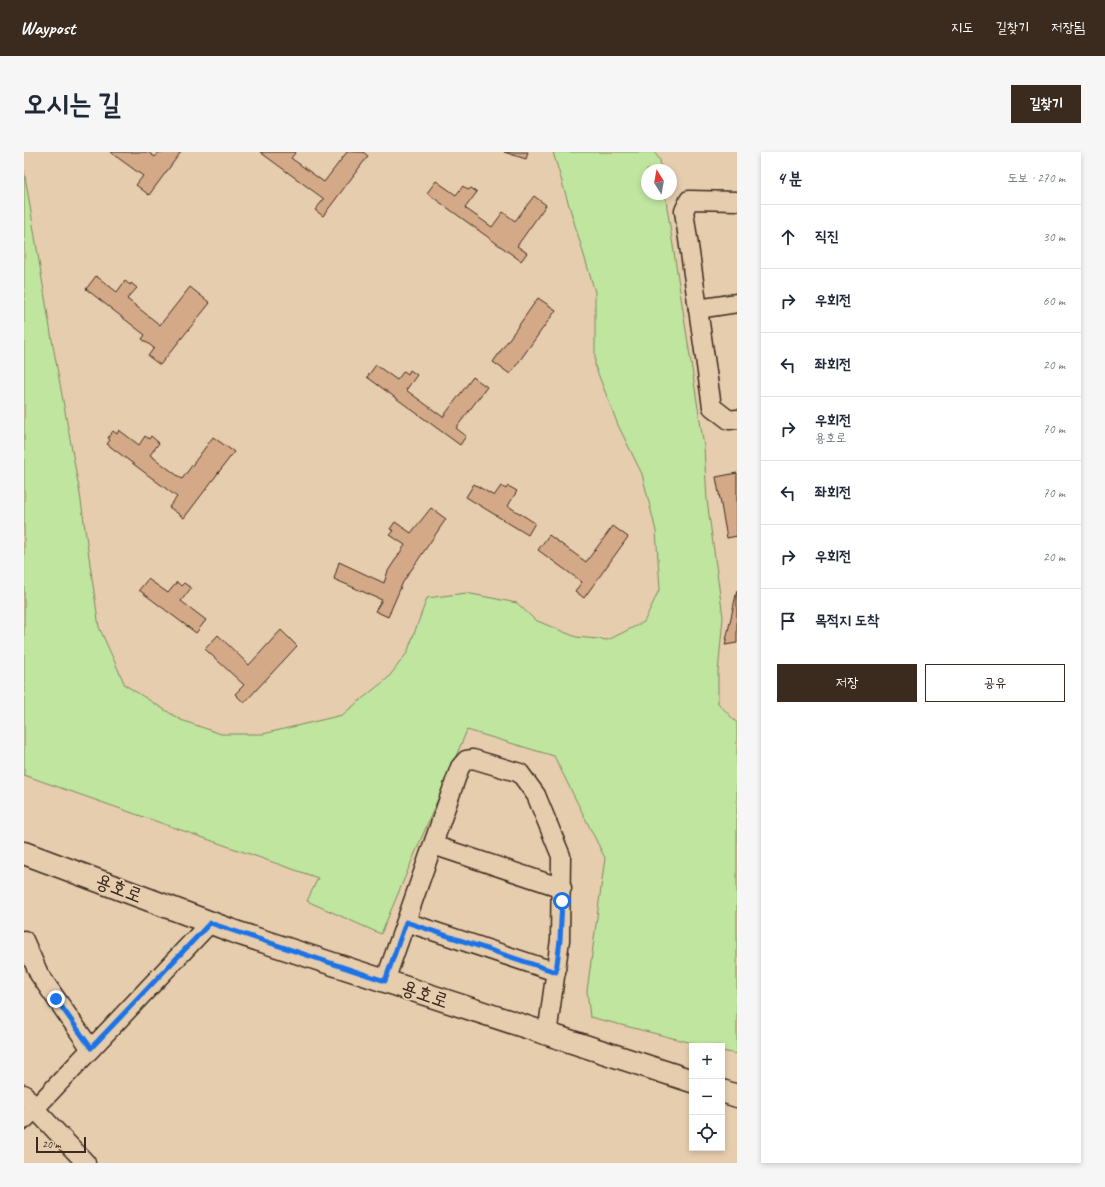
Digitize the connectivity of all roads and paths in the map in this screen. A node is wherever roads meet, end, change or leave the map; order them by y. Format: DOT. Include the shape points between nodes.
graph roads {
  1 [pos="737,201"];
  2 [pos="737,303"];
  3 [pos="698,309"];
  4 [pos="737,419"];
  5 [pos="433,845"];
  6 [pos="24,853"];
  7 [pos="562,888"];
  8 [pos="406,922"];
  9 [pos="210,923"];
  10 [pos="24,940"];
  11 [pos="556,972"];
  12 [pos="385,981"];
  13 [pos="547,1035"];
  14 [pos="91,1048"];
  15 [pos="689,1081"];
  16 [pos="725,1092"];
  17 [pos="737,1096"];
  18 [pos="27,1107"];
  19 [pos="86,1163"];
  1 -- 3 [label="street" via="689,200 684,210"];
  2 -- 3 [label="street"];
  3 -- 4 [label="street" via="712,407 729,420"];
  5 -- 7 [label="street"];
  5 -- 7 [label="street" via="460,767 466,760 473,759 520,773 536,796 561,856"];
  5 -- 8 [label="street"];
  6 -- 9 [label="street, 용호로"];
  7 -- 11 [label="street"];
  8 -- 11 [label="street"];
  8 -- 12 [label="street"];
  9 -- 12 [label="street, 용호로"];
  9 -- 14 [label="street"];
  10 -- 14 [label="street" via="39,974"];
  11 -- 13 [label="street"];
  12 -- 13 [label="street, 용호로"];
  13 -- 15 [label="street, 용호로"];
  14 -- 18 [label="street"];
  16 -- 17 [label="street"];
  18 -- 19 [label="street"];
}
